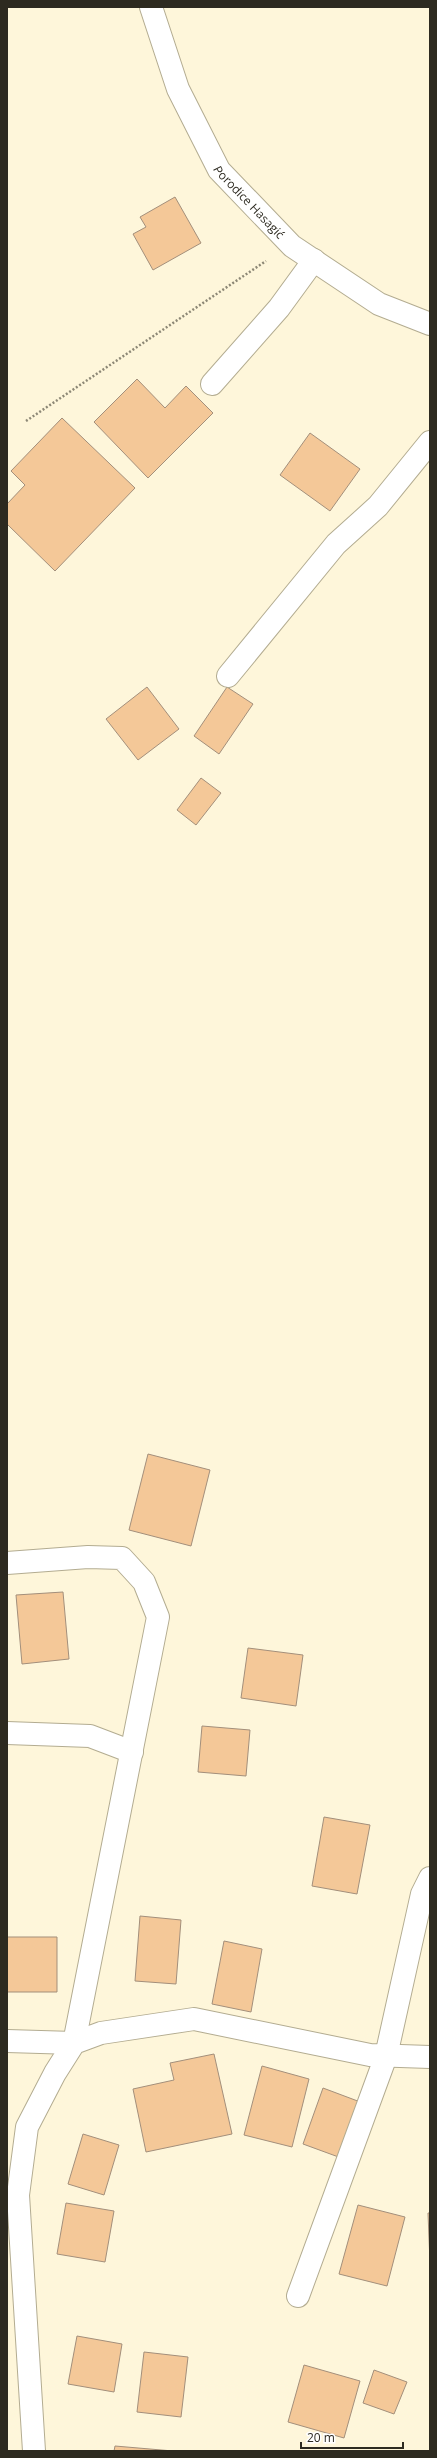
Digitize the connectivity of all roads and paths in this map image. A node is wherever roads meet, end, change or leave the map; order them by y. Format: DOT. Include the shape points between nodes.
graph roads {
  1 [pos="151,7"];
  2 [pos="292,246"];
  3 [pos="314,260"];
  4 [pos="430,324"];
  5 [pos="212,384"];
  6 [pos="26,421"];
  7 [pos="430,442"];
  8 [pos="228,676"];
  9 [pos="7,1563"];
  10 [pos="7,1733"];
  11 [pos="132,1752"];
  12 [pos="430,1878"];
  13 [pos="7,2041"];
  14 [pos="74,2043"];
  15 [pos="386,2056"];
  16 [pos="430,2057"];
  17 [pos="298,2296"];
  18 [pos="16,2298"];
  19 [pos="34,2451"];
  1 -- 2 [label="street, Porodice Hasagić" via="178,90 219,170"];
  2 -- 3 [label="street, Porodice Hasagić"];
  2 -- 6 [label="path" via="243,274"];
  3 -- 4 [label="street, Porodice Hasagić" via="379,304"];
  3 -- 5 [label="street" via="279,308"];
  7 -- 8 [label="street" via="378,506 336,544"];
  9 -- 11 [label="street" via="88,1557 122,1558 144,1582 158,1618"];
  10 -- 11 [label="street" via="90,1736"];
  11 -- 14 [label="street"];
  12 -- 15 [label="street" via="422,1894"];
  13 -- 14 [label="street"];
  14 -- 15 [label="street" via="101,2032 194,2020"];
  14 -- 18 [label="street" via="55,2073 28,2127 18,2195"];
  15 -- 16 [label="street"];
  15 -- 17 [label="street"];
  18 -- 19 [label="street"];
}
